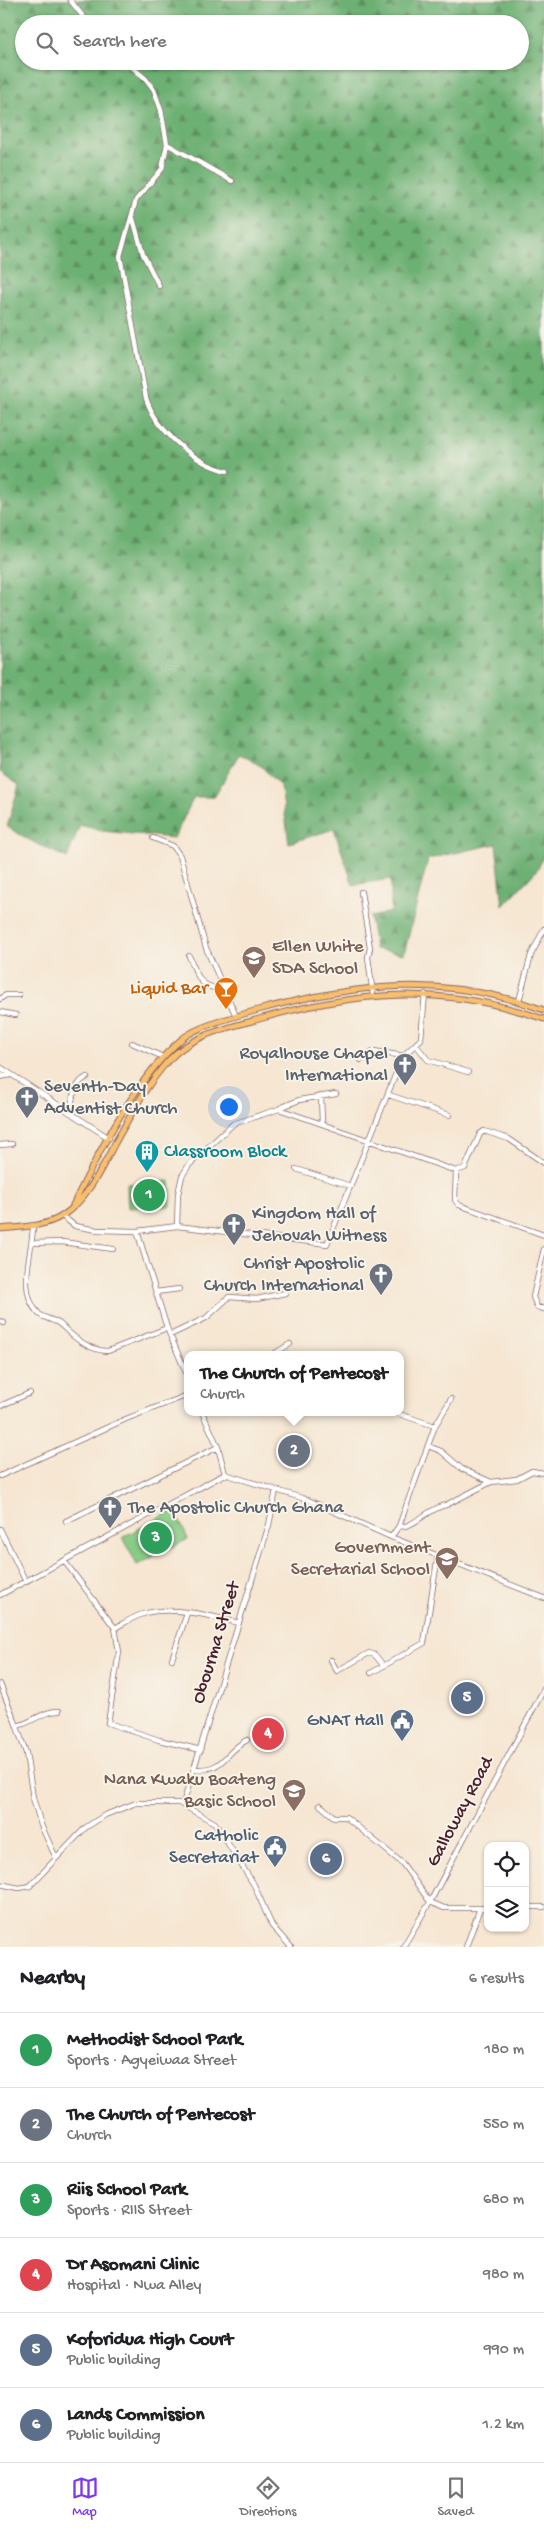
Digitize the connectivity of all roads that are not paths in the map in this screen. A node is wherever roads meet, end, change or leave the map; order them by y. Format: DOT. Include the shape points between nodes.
graph roads {
  1 [pos="70,0"];
  2 [pos="82,15"];
  3 [pos="136,70"];
  4 [pos="167,144"];
  5 [pos="232,180"];
  6 [pos="131,213"];
  7 [pos="159,286"];
  8 [pos="227,471"];
  9 [pos="153,838"];
  10 [pos="361,892"];
  11 [pos="544,929"];
  12 [pos="189,956"];
  13 [pos="372,987"];
  14 [pos="224,990"];
  15 [pos="424,994"];
  16 [pos="18,995"];
  17 [pos="373,995"];
  18 [pos="0,999"];
  19 [pos="519,1001"];
  20 [pos="544,1010"];
  21 [pos="0,1012"];
  22 [pos="16,1016"];
  23 [pos="236,1016"];
  24 [pos="544,1019"];
  25 [pos="132,1043"];
  26 [pos="416,1045"];
  27 [pos="403,1056"];
  28 [pos="163,1057"];
  29 [pos="361,1060"];
  30 [pos="0,1067"];
  31 [pos="468,1072"];
  32 [pos="10,1074"];
  33 [pos="0,1077"];
  34 [pos="87,1077"];
  35 [pos="142,1084"];
  36 [pos="148,1087"];
  37 [pos="336,1094"];
  38 [pos="389,1094"];
  39 [pos="321,1096"];
  40 [pos="279,1109"];
  41 [pos="70,1112"];
  42 [pos="449,1114"];
  43 [pos="322,1123"];
  44 [pos="109,1138"];
  45 [pos="370,1142"];
  46 [pos="12,1144"];
  47 [pos="0,1146"];
  48 [pos="96,1161"];
  49 [pos="544,1164"];
  50 [pos="103,1165"];
  51 [pos="296,1169"];
  52 [pos="456,1171"];
  53 [pos="351,1186"];
  54 [pos="72,1207"];
  55 [pos="62,1216"];
  56 [pos="33,1225"];
  57 [pos="177,1226"];
  58 [pos="0,1229"];
  59 [pos="138,1230"];
  60 [pos="544,1235"];
  61 [pos="33,1243"];
  62 [pos="114,1249"];
  63 [pos="544,1249"];
  64 [pos="179,1289"];
  65 [pos="156,1292"];
  66 [pos="285,1293"];
  67 [pos="544,1309"];
  68 [pos="167,1328"];
  69 [pos="170,1335"];
  70 [pos="290,1344"];
  71 [pos="279,1351"];
  72 [pos="184,1368"];
  73 [pos="30,1393"];
  74 [pos="184,1397"];
  75 [pos="451,1399"];
  76 [pos="0,1406"];
  77 [pos="205,1416"];
  78 [pos="404,1416"];
  79 [pos="435,1426"];
  80 [pos="428,1446"];
  81 [pos="218,1447"];
  82 [pos="544,1473"];
  83 [pos="225,1474"];
  84 [pos="0,1476"];
  85 [pos="491,1482"];
  86 [pos="276,1490"];
  87 [pos="66,1521"];
  88 [pos="399,1526"];
  89 [pos="0,1529"];
  90 [pos="392,1537"];
  91 [pos="438,1555"];
  92 [pos="65,1562"];
  93 [pos="26,1582"];
  94 [pos="0,1595"];
  95 [pos="544,1598"];
  96 [pos="187,1613"];
  97 [pos="238,1623"];
  98 [pos="115,1628"];
  99 [pos="172,1659"];
  100 [pos="331,1660"];
  101 [pos="383,1665"];
  102 [pos="371,1673"];
  103 [pos="0,1684"];
  104 [pos="544,1689"];
  105 [pos="59,1711"];
  106 [pos="17,1726"];
  107 [pos="246,1740"];
  108 [pos="201,1750"];
  109 [pos="195,1769"];
  110 [pos="183,1804"];
  111 [pos="320,1805"];
  112 [pos="56,1858"];
  113 [pos="0,1884"];
  114 [pos="430,1902"];
  115 [pos="529,1907"];
  116 [pos="544,1907"];
  117 [pos="480,1908"];
  118 [pos="484,1908"];
  119 [pos="291,1947"];
  120 [pos="403,1947"];
  121 [pos="466,1947"];
  1 -- 2 [label="street"];
  3 -- 4 [label="street" via="154,90"];
  4 -- 5 [label="street"];
  4 -- 6 [label="street" via="162,169 141,192"];
  6 -- 7 [label="street" via="144,254"];
  6 -- 8 [label="street" via="121,245 120,264 149,410 194,457"];
  9 -- 14 [label="street" via="173,846 180,856 206,948"];
  10 -- 13 [label="street"];
  11 -- 19 [label="street" via="531,955"];
  12 -- 14 [label="street" via="198,979 210,988"];
  13 -- 17 [label="street"];
  13 -- 19 [label="main road" via="416,985"];
  13 -- 23 [label="main road" via="294,1000"];
  14 -- 23 [label="street"];
  15 -- 17 [label="main road"];
  15 -- 24 [label="main road" via="499,1006"];
  15 -- 26 [label="street" via="421,1039"];
  16 -- 18 [label="street" via="6,995"];
  17 -- 36 [label="main road" via="322,1003 210,1034 187,1044 169,1060"];
  19 -- 20 [label="main road"];
  21 -- 22 [label="street"];
  23 -- 28 [label="main road" via="185,1037"];
  25 -- 28 [label="street"];
  26 -- 27 [label="street"];
  26 -- 31 [label="street" via="428,1060"];
  27 -- 29 [label="street" via="374,1051"];
  27 -- 38 [label="street"];
  28 -- 35 [label="main road"];
  30 -- 32 [label="street"];
  32 -- 33 [label="street"];
  32 -- 41 [label="street"];
  34 -- 41 [label="street" via="75,1090"];
  35 -- 36 [label="main road"];
  35 -- 44 [label="main road"];
  36 -- 50 [label="main road"];
  37 -- 39 [label="street"];
  38 -- 42 [label="street"];
  38 -- 45 [label="street"];
  39 -- 40 [label="street" via="299,1100"];
  39 -- 43 [label="street"];
  40 -- 43 [label="street"];
  40 -- 57 [label="street" via="233,1124 189,1165 182,1176 178,1194"];
  41 -- 44 [label="street"];
  43 -- 45 [label="street"];
  44 -- 48 [label="main road"];
  45 -- 52 [label="street"];
  45 -- 53 [label="street"];
  46 -- 47 [label="street"];
  48 -- 50 [label="main road"];
  48 -- 54 [label="main road"];
  49 -- 52 [label="street" via="509,1139 484,1131 466,1168"];
  50 -- 54 [label="main road" via="82,1198"];
  51 -- 53 [label="street"];
  52 -- 60 [label="street" via="456,1204"];
  53 -- 57 [label="street" via="327,1244"];
  54 -- 55 [label="main road"];
  55 -- 56 [label="main road"];
  55 -- 59 [label="street" via="75,1226"];
  56 -- 58 [label="main road"];
  56 -- 61 [label="street"];
  57 -- 59 [label="street"];
  59 -- 65 [label="street"];
  61 -- 62 [label="street" via="62,1242"];
  61 -- 68 [label="street" via="27,1272 31,1302 39,1314 57,1321 74,1338 108,1351"];
  63 -- 67 [label="street" via="533,1297 537,1307"];
  64 -- 65 [label="street"];
  65 -- 68 [label="street"];
  66 -- 69 [label="street" via="257,1300 229,1297 206,1318"];
  68 -- 69 [label="street"];
  69 -- 72 [label="street"];
  70 -- 71 [label="street"];
  73 -- 76 [label="street"];
  74 -- 84 [label="street"];
  75 -- 79 [label="street"];
  77 -- 81 [label="street"];
  78 -- 79 [label="street"];
  79 -- 80 [label="street"];
  80 -- 85 [label="street" via="469,1473"];
  80 -- 88 [label="street"];
  81 -- 83 [label="street"];
  81 -- 87 [label="street"];
  82 -- 85 [label="street" via="532,1471 517,1479"];
  83 -- 86 [label="street"];
  83 -- 92 [label="street"];
  85 -- 88 [label="street" via="439,1506 407,1526"];
  86 -- 90 [label="street" via="308,1500"];
  86 -- 97 [label="street, Obourma Street"];
  88 -- 90 [label="street"];
  89 -- 93 [label="street"];
  90 -- 91 [label="street"];
  91 -- 95 [label="street"];
  91 -- 101 [label="street" via="424,1643"];
  92 -- 93 [label="street"];
  92 -- 98 [label="street"];
  93 -- 94 [label="street"];
  96 -- 97 [label="street"];
  96 -- 98 [label="street" via="154,1611"];
  96 -- 99 [label="street"];
  97 -- 108 [label="street, Obourma Street"];
  98 -- 108 [label="street" via="118,1652 108,1722 159,1740"];
  100 -- 101 [label="street" via="337,1671 369,1653"];
  101 -- 102 [label="street"];
  103 -- 106 [label="street"];
  104 -- 114 [label="street, Galloway Road"];
  105 -- 106 [label="street" via="47,1711 32,1722"];
  106 -- 112 [label="street" via="41,1826"];
  107 -- 109 [label="street" via="219,1765"];
  108 -- 109 [label="street, Obourma Street"];
  109 -- 110 [label="street, Obourma Street"];
  110 -- 112 [label="street" via="136,1803 105,1815 85,1828"];
  110 -- 119 [label="street" via="214,1823 254,1884 272,1926"];
  111 -- 114 [label="street" via="334,1818 346,1817 397,1858"];
  112 -- 113 [label="street" via="30,1886 19,1888"];
  114 -- 117 [label="street" via="444,1908"];
  114 -- 120 [label="street, Galloway Road"];
  115 -- 116 [label="street"];
  117 -- 118 [label="street"];
  117 -- 121 [label="street"];
}
